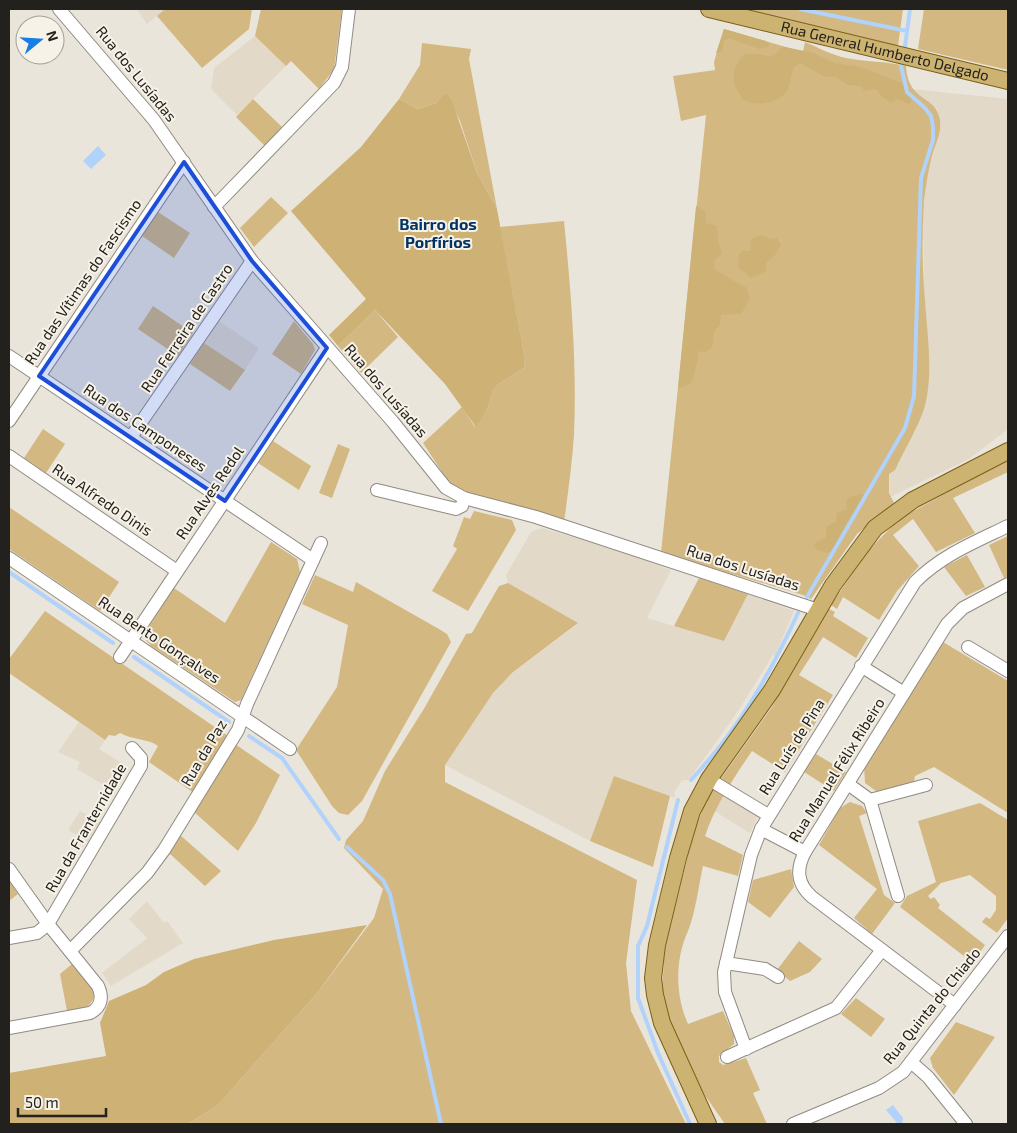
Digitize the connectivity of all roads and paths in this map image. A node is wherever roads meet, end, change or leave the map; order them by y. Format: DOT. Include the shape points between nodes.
graph roads {
  1 [pos="60,9"];
  2 [pos="349,9"];
  3 [pos="709,9"];
  4 [pos="1006,80"];
  5 [pos="184,162"];
  6 [pos="214,207"];
  7 [pos="252,261"];
  8 [pos="328,348"];
  9 [pos="9,356"];
  10 [pos="38,376"];
  11 [pos="9,421"];
  12 [pos="131,437"];
  13 [pos="1008,442"];
  14 [pos="1008,451"];
  15 [pos="9,456"];
  16 [pos="977,467"];
  17 [pos="377,490"];
  18 [pos="464,498"];
  19 [pos="225,501"];
  20 [pos="1008,526"];
  21 [pos="320,543"];
  22 [pos="9,558"];
  23 [pos="313,560"];
  24 [pos="177,571"];
  25 [pos="1008,584"];
  26 [pos="818,610"];
  27 [pos="130,640"];
  28 [pos="968,647"];
  29 [pos="120,657"];
  30 [pos="861,666"];
  31 [pos="1008,671"];
  32 [pos="904,693"];
  33 [pos="243,718"];
  34 [pos="132,748"];
  35 [pos="290,749"];
  36 [pos="715,783"];
  37 [pos="848,784"];
  38 [pos="926,785"];
  39 [pos="870,800"];
  40 [pos="768,815"];
  41 [pos="760,829"];
  42 [pos="805,852"];
  43 [pos="9,869"];
  44 [pos="898,896"];
  45 [pos="48,924"];
  46 [pos="1008,936"];
  47 [pos="9,938"];
  48 [pos="882,950"];
  49 [pos="70,951"];
  50 [pos="726,963"];
  51 [pos="778,977"];
  52 [pos="954,1005"];
  53 [pos="9,1028"];
  54 [pos="746,1049"];
  55 [pos="726,1057"];
  56 [pos="911,1062"];
  57 [pos="697,1101"];
  58 [pos="708,1124"];
  59 [pos="713,1124"];
  60 [pos="793,1124"];
  61 [pos="966,1124"];
  1 -- 5 [label="street, Rua dos Lusíadas" via="137,98"];
  2 -- 6 [label="street" via="342,67 334,83"];
  3 -- 4 [label="main road, Rua General Humberto Delgado"];
  5 -- 6 [label="street, Rua dos Lusíadas"];
  5 -- 10 [label="street, Rua das Vítimas do Fascismo"];
  6 -- 7 [label="street, Rua dos Lusíadas"];
  7 -- 8 [label="street, Rua dos Lusíadas"];
  7 -- 12 [label="street, Rua Ferreira de Castro"];
  8 -- 18 [label="street, Rua dos Lusíadas" via="446,488"];
  8 -- 19 [label="street, Rua Alves Redol"];
  9 -- 10 [label="street, Rua dos Camponeses"];
  10 -- 11 [label="street, Rua das Vítimas do Fascismo"];
  10 -- 12 [label="street, Rua dos Camponeses"];
  12 -- 19 [label="street, Rua dos Camponeses"];
  13 -- 16 [label="main road"];
  14 -- 16 [label="main road"];
  15 -- 24 [label="street, Rua Alfredo Dinis"];
  16 -- 26 [label="main road" via="906,504 875,528"];
  17 -- 18 [label="street" via="456,509 462,506"];
  18 -- 26 [label="street, Rua dos Lusíadas" via="536,517"];
  19 -- 23 [label="street, Rua dos Camponeses"];
  19 -- 24 [label="street, Rua Alves Redol"];
  20 -- 30 [label="street, Rua Luís de Pina" via="950,554 926,570 904,596"];
  21 -- 23 [label="street, Rua da Paz"];
  22 -- 27 [label="street, Rua Bento Gonçalves"];
  23 -- 33 [label="street, Rua da Paz"];
  24 -- 27 [label="street, Rua Alves Redol"];
  25 -- 32 [label="street, Rua Manuel Félix Ribeiro" via="972,602 954,616"];
  26 -- 57 [label="main road" via="772,690 699,797 678,858 657,945 654,986 665,1032"];
  27 -- 29 [label="street, Rua Alves Redol"];
  27 -- 33 [label="street, Rua Bento Gonçalves"];
  28 -- 31 [label="street"];
  30 -- 32 [label="street"];
  30 -- 40 [label="street, Rua Luís de Pina"];
  32 -- 37 [label="street, Rua Manuel Félix Ribeiro"];
  33 -- 35 [label="street, Rua Bento Gonçalves"];
  33 -- 49 [label="street, Rua da Paz" via="156,861"];
  34 -- 45 [label="street, Rua da Franternidade" via="141,758 141,766"];
  36 -- 40 [label="street"];
  37 -- 39 [label="street"];
  37 -- 42 [label="street, Rua Manuel Félix Ribeiro"];
  38 -- 39 [label="street"];
  39 -- 44 [label="street"];
  40 -- 41 [label="street, Rua Luís de Pina"];
  41 -- 42 [label="street"];
  41 -- 50 [label="street, Rua Luís de Pina"];
  42 -- 48 [label="street, Rua Manuel Félix Ribeiro" via="799,869 805,891"];
  43 -- 45 [label="street"];
  45 -- 47 [label="street" via="38,932"];
  45 -- 49 [label="street"];
  46 -- 52 [label="street, Rua Quinta do Chiado"];
  48 -- 52 [label="street, Rua Manuel Félix Ribeiro"];
  48 -- 54 [label="street" via="836,1008"];
  49 -- 53 [label="street" via="98,986 101,1003 90,1013"];
  50 -- 51 [label="street" via="765,969"];
  50 -- 54 [label="street, Rua Luís de Pina" via="725,992"];
  52 -- 56 [label="street, Rua Quinta do Chiado"];
  54 -- 55 [label="street"];
  56 -- 60 [label="street, Rua Quinta do Chiado" via="892,1081"];
  56 -- 61 [label="street" via="928,1077"];
  57 -- 58 [label="main road"];
  57 -- 59 [label="street"];
}
